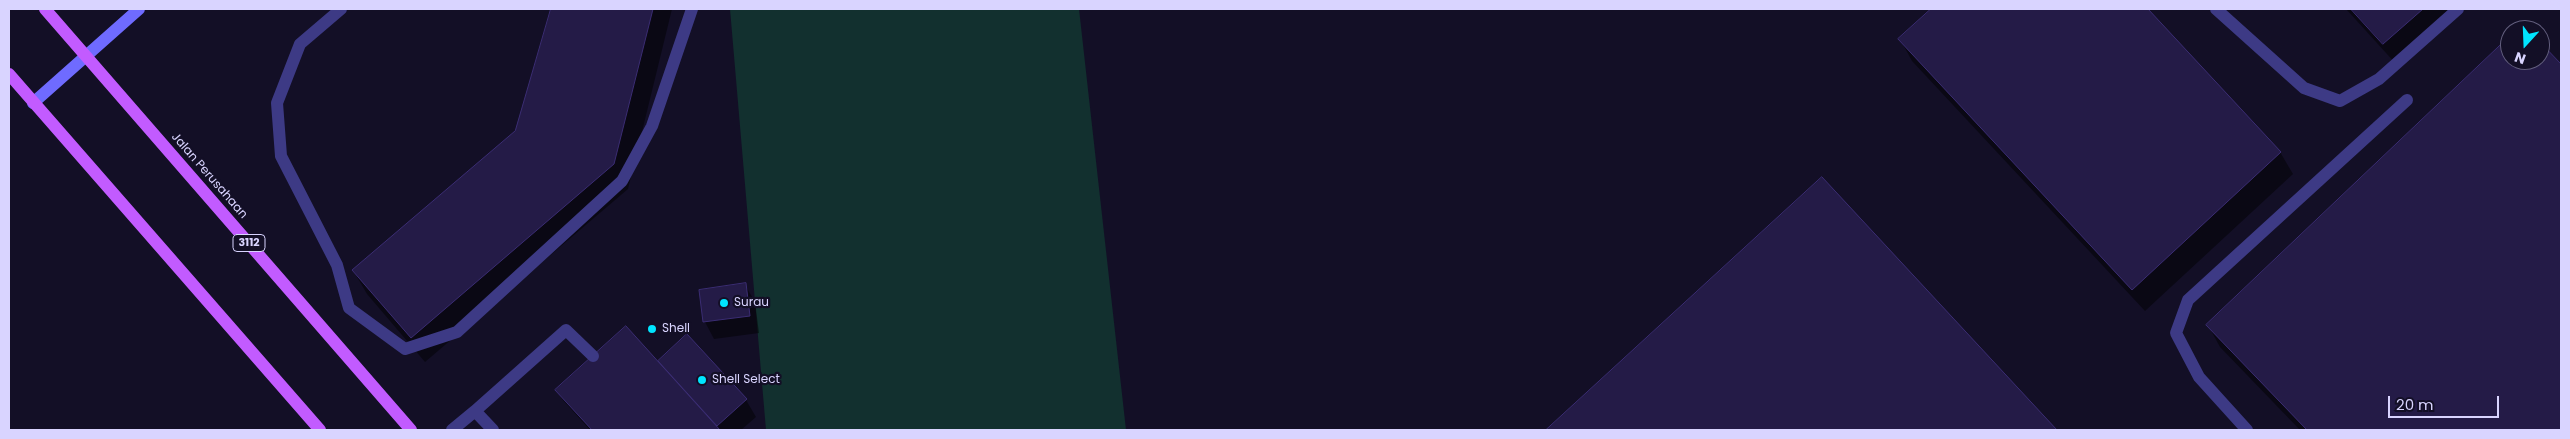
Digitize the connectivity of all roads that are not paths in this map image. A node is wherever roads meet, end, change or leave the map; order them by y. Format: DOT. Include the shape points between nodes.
graph roads {
  1 [pos="45,9"];
  2 [pos="139,9"];
  3 [pos="341,9"];
  4 [pos="692,9"];
  5 [pos="2216,9"];
  6 [pos="2458,9"];
  7 [pos="87,55"];
  8 [pos="9,74"];
  9 [pos="2407,100"];
  10 [pos="33,103"];
  11 [pos="593,356"];
  12 [pos="475,411"];
  13 [pos="320,430"];
  14 [pos="411,430"];
  15 [pos="452,430"];
  16 [pos="493,430"];
  17 [pos="2247,430"];
  1 -- 7 [label="main road, Jalan Perusahaan / 3112"];
  2 -- 7 [label="street"];
  3 -- 4 [label="lane" via="300,44 277,103 280,156 337,265 350,308 405,349 457,332 622,181 652,126"];
  5 -- 6 [label="lane" via="2304,88 2340,101 2379,79"];
  7 -- 10 [label="street"];
  7 -- 14 [label="main road, Jalan Perusahaan / 3112"];
  8 -- 10 [label="main road"];
  9 -- 17 [label="lane" via="2188,300 2176,333 2198,378"];
  10 -- 13 [label="main road"];
  11 -- 12 [label="lane" via="566,330"];
  12 -- 15 [label="lane"];
  12 -- 16 [label="lane"];
}
